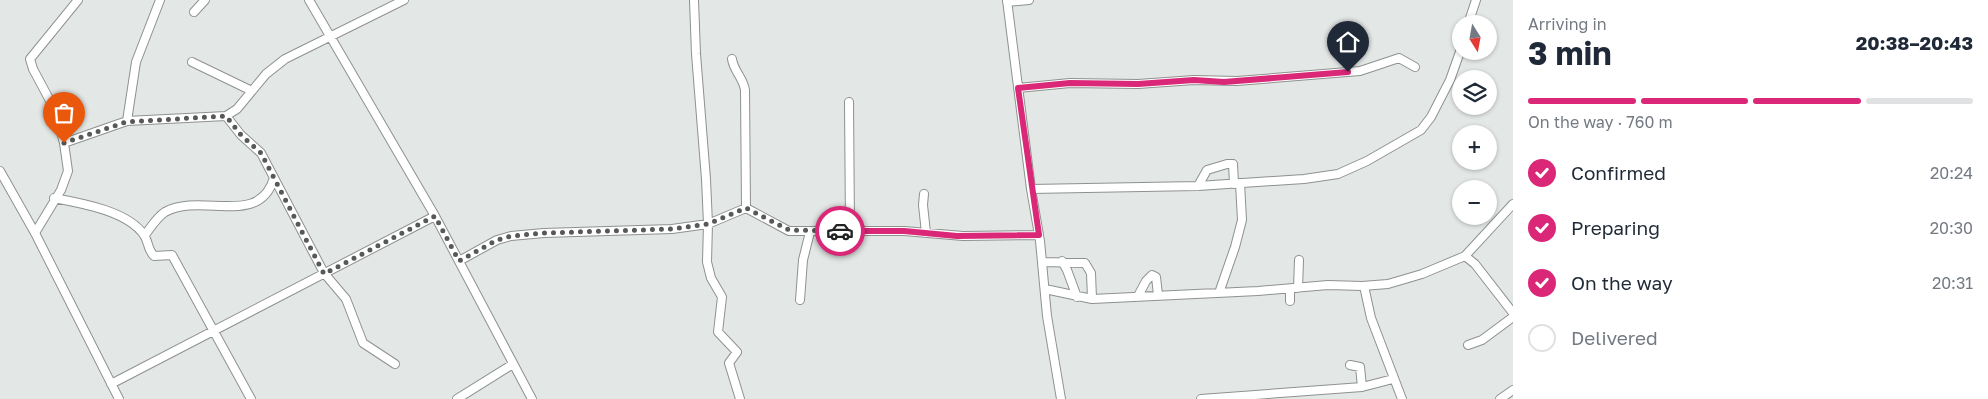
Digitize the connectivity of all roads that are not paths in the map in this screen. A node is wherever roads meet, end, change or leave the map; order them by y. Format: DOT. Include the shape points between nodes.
graph roads {
  1 [pos="78,0"];
  2 [pos="160,0"];
  3 [pos="204,0"];
  4 [pos="309,0"];
  5 [pos="404,0"];
  6 [pos="694,0"];
  7 [pos="1028,0"];
  8 [pos="1476,0"];
  9 [pos="1007,1"];
  10 [pos="194,12"];
  11 [pos="1471,15"];
  12 [pos="330,36"];
  13 [pos="732,59"];
  14 [pos="1457,60"];
  15 [pos="192,62"];
  16 [pos="1415,67"];
  17 [pos="1018,88"];
  18 [pos="252,91"];
  19 [pos="848,102"];
  20 [pos="226,116"];
  21 [pos="126,122"];
  22 [pos="64,143"];
  23 [pos="0,171"];
  24 [pos="274,178"];
  25 [pos="1237,183"];
  26 [pos="1198,186"];
  27 [pos="1031,189"];
  28 [pos="924,194"];
  29 [pos="54,198"];
  30 [pos="1513,204"];
  31 [pos="746,208"];
  32 [pos="435,216"];
  33 [pos="708,224"];
  34 [pos="850,230"];
  35 [pos="810,232"];
  36 [pos="35,233"];
  37 [pos="926,233"];
  38 [pos="145,235"];
  39 [pos="1039,235"];
  40 [pos="1465,256"];
  41 [pos="1299,260"];
  42 [pos="459,261"];
  43 [pos="1062,261"];
  44 [pos="1042,262"];
  45 [pos="324,274"];
  46 [pos="1364,286"];
  47 [pos="1045,289"];
  48 [pos="1294,289"];
  49 [pos="1219,293"];
  50 [pos="1158,295"];
  51 [pos="1138,296"];
  52 [pos="1077,297"];
  53 [pos="1092,299"];
  54 [pos="800,300"];
  55 [pos="1290,301"];
  56 [pos="1513,313"];
  57 [pos="1513,317"];
  58 [pos="215,331"];
  59 [pos="1468,345"];
  60 [pos="395,364"];
  61 [pos="512,364"];
  62 [pos="1350,365"];
  63 [pos="1393,379"];
  64 [pos="111,384"];
  65 [pos="1362,388"];
  66 [pos="1513,390"];
  67 [pos="119,399"];
  68 [pos="251,399"];
  69 [pos="458,399"];
  70 [pos="532,399"];
  71 [pos="740,399"];
  72 [pos="1061,399"];
  73 [pos="1201,399"];
  74 [pos="1402,399"];
  75 [pos="1500,399"];
  1 -- 22 [label="street" via="30,61 55,110"];
  2 -- 21 [label="street" via="136,62"];
  3 -- 10 [label="street"];
  4 -- 12 [label="street"];
  5 -- 12 [label="street"];
  6 -- 33 [label="street"];
  7 -- 9 [label="street"];
  8 -- 11 [label="street"];
  9 -- 17 [label="street"];
  12 -- 18 [label="street" via="285,59 270,70"];
  12 -- 32 [label="street"];
  13 -- 31 [label="street" via="745,90"];
  14 -- 25 [label="street" via="1431,117 1410,138 1338,174"];
  15 -- 18 [label="street"];
  16 -- 17 [label="street" via="1399,58 1360,71 1237,81 1070,83"];
  17 -- 27 [label="street"];
  18 -- 20 [label="street" via="237,109"];
  19 -- 34 [label="street"];
  20 -- 21 [label="street"];
  20 -- 24 [label="street" via="258,149"];
  21 -- 22 [label="street"];
  22 -- 29 [label="street" via="68,172"];
  23 -- 36 [label="street"];
  24 -- 38 [label="street" via="268,194 258,202 243,206 204,204 175,209 164,213"];
  24 -- 45 [label="street"];
  25 -- 26 [label="street"];
  25 -- 26 [label="street" via="1235,167 1230,164 1206,170"];
  25 -- 49 [label="street" via="1242,220"];
  26 -- 27 [label="street"];
  27 -- 39 [label="street"];
  28 -- 37 [label="street"];
  29 -- 36 [label="street"];
  29 -- 38 [label="street" via="111,212"];
  30 -- 40 [label="street"];
  31 -- 33 [label="street"];
  31 -- 35 [label="street" via="789,230"];
  32 -- 42 [label="street"];
  32 -- 45 [label="street"];
  33 -- 42 [label="street" via="672,229 511,236"];
  33 -- 71 [label="street" via="708,268 722,297 717,330 737,352 729,363"];
  34 -- 35 [label="street"];
  34 -- 37 [label="street"];
  35 -- 54 [label="street" via="803,260"];
  36 -- 64 [label="street"];
  37 -- 39 [label="street"];
  38 -- 58 [label="street" via="154,256 172,255"];
  39 -- 44 [label="street"];
  40 -- 46 [label="street" via="1405,280"];
  40 -- 56 [label="street" via="1476,264"];
  41 -- 48 [label="street"];
  42 -- 61 [label="street"];
  43 -- 44 [label="street"];
  43 -- 52 [label="street"];
  43 -- 53 [label="street" via="1082,261 1087,265"];
  44 -- 47 [label="street"];
  45 -- 58 [label="street"];
  45 -- 60 [label="street" via="346,299 364,343"];
  46 -- 48 [label="street" via="1328,285"];
  46 -- 63 [label="street" via="1371,318"];
  47 -- 52 [label="street"];
  47 -- 72 [label="street"];
  48 -- 49 [label="street"];
  48 -- 55 [label="street"];
  49 -- 50 [label="street"];
  50 -- 51 [label="street"];
  50 -- 51 [label="street" via="1156,276 1152,275"];
  51 -- 53 [label="street"];
  52 -- 53 [label="street"];
  57 -- 59 [label="street" via="1482,340"];
  58 -- 64 [label="street"];
  58 -- 68 [label="street"];
  61 -- 69 [label="street"];
  61 -- 70 [label="street"];
  62 -- 65 [label="street" via="1360,367"];
  63 -- 65 [label="street"];
  63 -- 74 [label="street"];
  64 -- 67 [label="street"];
  65 -- 73 [label="street"];
  66 -- 75 [label="street"];
}
